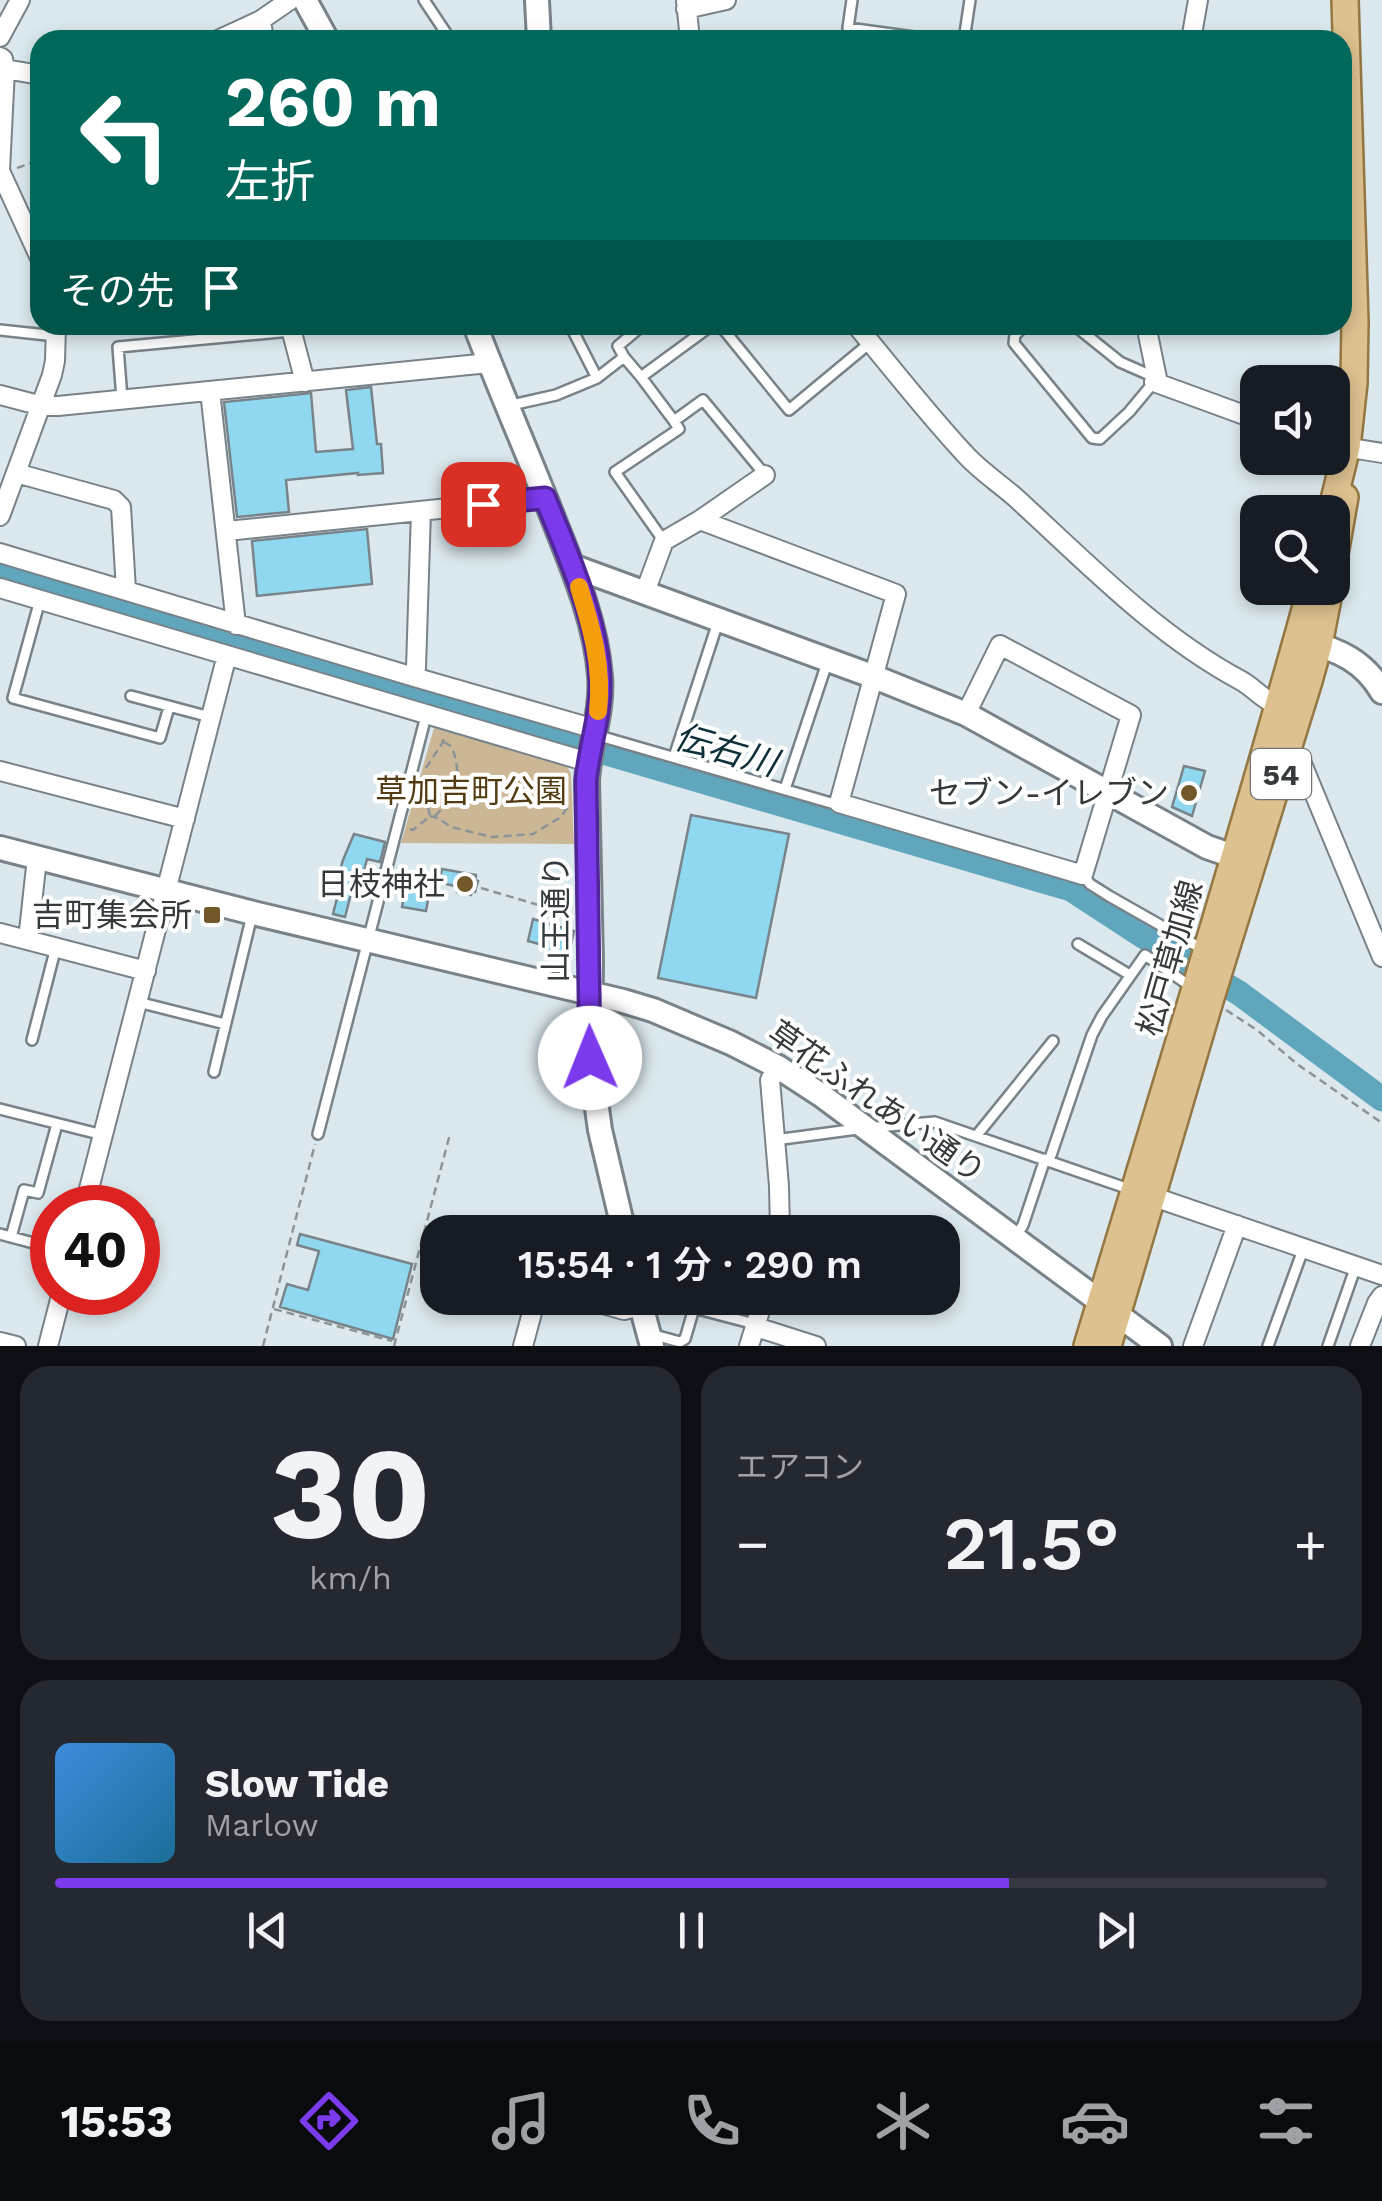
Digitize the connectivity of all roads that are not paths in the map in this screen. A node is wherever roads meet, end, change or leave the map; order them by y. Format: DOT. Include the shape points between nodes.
graph roads {
  1 [pos="20,0"];
  2 [pos="290,0"];
  3 [pos="306,0"];
  4 [pos="424,0"];
  5 [pos="537,0"];
  6 [pos="726,0"];
  7 [pos="852,0"];
  8 [pos="970,0"];
  9 [pos="1198,0"];
  10 [pos="1344,0"];
  11 [pos="686,4"];
  12 [pos="261,20"];
  13 [pos="240,30"];
  14 [pos="262,30"];
  15 [pos="322,30"];
  16 [pos="444,30"];
  17 [pos="538,30"];
  18 [pos="689,30"];
  19 [pos="863,30"];
  20 [pos="966,30"];
  21 [pos="1193,30"];
  22 [pos="1344,30"];
  23 [pos="0,38"];
  24 [pos="2,63"];
  25 [pos="30,72"];
  26 [pos="0,172"];
  27 [pos="30,236"];
  28 [pos="1352,245"];
  29 [pos="0,330"];
  30 [pos="30,330"];
  31 [pos="56,335"];
  32 [pos="227,335"];
  33 [pos="292,335"];
  34 [pos="478,335"];
  35 [pos="575,335"];
  36 [pos="628,335"];
  37 [pos="698,335"];
  38 [pos="728,335"];
  39 [pos="865,335"];
  40 [pos="1015,335"];
  41 [pos="1086,335"];
  42 [pos="1148,335"];
  43 [pos="871,342"];
  44 [pos="624,357"];
  45 [pos="489,363"];
  46 [pos="641,377"];
  47 [pos="597,378"];
  48 [pos="1156,381"];
  49 [pos="305,382"];
  50 [pos="210,391"];
  51 [pos="0,394"];
  52 [pos="122,399"];
  53 [pos="1350,401"];
  54 [pos="42,406"];
  55 [pos="507,406"];
  56 [pos="1240,413"];
  57 [pos="674,421"];
  58 [pos="1350,447"];
  59 [pos="1382,452"];
  60 [pos="16,473"];
  61 [pos="765,475"];
  62 [pos="545,498"];
  63 [pos="421,511"];
  64 [pos="0,516"];
  65 [pos="700,520"];
  66 [pos="227,531"];
  67 [pos="664,541"];
  68 [pos="0,553"];
  69 [pos="572,566"];
  70 [pos="0,588"];
  71 [pos="126,590"];
  72 [pos="645,592"];
  73 [pos="40,600"];
  74 [pos="1310,605"];
  75 [pos="1323,605"];
  76 [pos="719,619"];
  77 [pos="236,624"];
  78 [pos="1308,642"];
  79 [pos="227,655"];
  80 [pos="828,660"];
  81 [pos="872,676"];
  82 [pos="414,677"];
  83 [pos="1382,692"];
  84 [pos="131,696"];
  85 [pos="1278,705"];
  86 [pos="169,706"];
  87 [pos="966,714"];
  88 [pos="426,716"];
  89 [pos="210,717"];
  90 [pos="592,744"];
  91 [pos="1288,751"];
  92 [pos="674,756"];
  93 [pos="0,771"];
  94 [pos="785,790"];
  95 [pos="1107,792"];
  96 [pos="838,802"];
  97 [pos="185,820"];
  98 [pos="0,848"];
  99 [pos="37,858"];
  100 [pos="1243,860"];
  101 [pos="1083,875"];
  102 [pos="166,891"];
  103 [pos="253,913"];
  104 [pos="0,933"];
  105 [pos="28,940"];
  106 [pos="368,940"];
  107 [pos="1078,944"];
  108 [pos="56,948"];
  109 [pos="1215,955"];
  110 [pos="1382,957"];
  111 [pos="146,971"];
  112 [pos="1130,975"];
  113 [pos="589,992"];
  114 [pos="1209,999"];
  115 [pos="138,1002"];
  116 [pos="226,1024"];
  117 [pos="32,1040"];
  118 [pos="1052,1041"];
  119 [pos="778,1067"];
  120 [pos="214,1072"];
  121 [pos="0,1109"];
  122 [pos="57,1124"];
  123 [pos="866,1128"];
  124 [pos="318,1134"];
  125 [pos="103,1135"];
  126 [pos="977,1135"];
  127 [pos="774,1140"];
  128 [pos="1047,1160"];
  129 [pos="90,1185"];
  130 [pos="1142,1193"];
  131 [pos="620,1215"];
  132 [pos="780,1215"];
  133 [pos="1237,1224"];
  134 [pos="0,1234"];
  135 [pos="11,1237"];
  136 [pos="1014,1238"];
  137 [pos="30,1242"];
  138 [pos="1304,1247"];
  139 [pos="1356,1266"];
  140 [pos="1382,1275"];
  141 [pos="1382,1296"];
  142 [pos="1108,1308"];
  143 [pos="56,1315"];
  144 [pos="531,1315"];
  145 [pos="644,1315"];
  146 [pos="759,1315"];
  147 [pos="756,1327"];
  148 [pos="0,1342"];
  149 [pos="651,1342"];
  150 [pos="16,1346"];
  151 [pos="48,1346"];
  152 [pos="523,1346"];
  153 [pos="749,1346"];
  154 [pos="816,1346"];
  155 [pos="1086,1346"];
  156 [pos="1108,1346"];
  157 [pos="1160,1346"];
  158 [pos="1194,1346"];
  159 [pos="1268,1346"];
  160 [pos="1328,1346"];
  161 [pos="1360,1346"];
  1 -- 23 [label="street"];
  2 -- 12 [label="street"];
  3 -- 15 [label="street"];
  4 -- 16 [label="lane"];
  5 -- 17 [label="street"];
  6 -- 11 [label="street"];
  7 -- 19 [label="lane" via="848,28"];
  8 -- 20 [label="lane"];
  9 -- 21 [label="street"];
  10 -- 22 [label="main road"];
  11 -- 18 [label="street"];
  12 -- 13 [label="street"];
  12 -- 14 [label="street"];
  24 -- 25 [label="street"];
  24 -- 26 [label="street"];
  26 -- 27 [label="street"];
  28 -- 53 [label="main road"];
  29 -- 30 [label="lane"];
  31 -- 54 [label="street"];
  32 -- 52 [label="lane" via="118,347"];
  33 -- 49 [label="street"];
  34 -- 45 [label="street, 山王通り"];
  35 -- 47 [label="lane"];
  36 -- 44 [label="lane" via="618,346"];
  37 -- 46 [label="lane"];
  38 -- 43 [label="lane" via="789,410"];
  39 -- 43 [label="street"];
  40 -- 48 [label="lane" via="1092,438 1116,425"];
  41 -- 48 [label="lane"];
  42 -- 48 [label="street"];
  43 -- 85 [label="street" via="967,457 1074,554 1146,616"];
  44 -- 46 [label="lane"];
  44 -- 47 [label="lane"];
  45 -- 49 [label="street"];
  45 -- 55 [label="street, 山王通り"];
  46 -- 57 [label="lane"];
  47 -- 55 [label="lane"];
  48 -- 56 [label="street"];
  49 -- 50 [label="street"];
  50 -- 52 [label="street"];
  50 -- 66 [label="street"];
  51 -- 54 [label="street"];
  52 -- 54 [label="street"];
  54 -- 60 [label="street"];
  55 -- 62 [label="street, 山王通り"];
  57 -- 61 [label="lane" via="703,400"];
  57 -- 67 [label="lane" via="678,428 615,472"];
  58 -- 59 [label="street"];
  60 -- 64 [label="street"];
  60 -- 71 [label="street" via="114,500"];
  61 -- 65 [label="street"];
  62 -- 63 [label="street"];
  62 -- 69 [label="street, 山王通り"];
  63 -- 66 [label="street"];
  63 -- 82 [label="street"];
  65 -- 67 [label="street"];
  65 -- 81 [label="street" via="896,594"];
  66 -- 77 [label="street"];
  67 -- 72 [label="street"];
  68 -- 71 [label="street"];
  69 -- 72 [label="street"];
  69 -- 90 [label="street, 山王通り" via="598,656"];
  70 -- 73 [label="street"];
  71 -- 77 [label="street"];
  72 -- 76 [label="street"];
  73 -- 79 [label="street"];
  73 -- 86 [label="lane" via="13,698 160,738"];
  74 -- 78 [label="main road, 松戸草加線 / 54"];
  75 -- 78 [label="main road, 松戸草加線 / 54"];
  76 -- 80 [label="street"];
  76 -- 92 [label="lane"];
  77 -- 82 [label="street"];
  78 -- 83 [label="street" via="1355,660"];
  78 -- 85 [label="main road, 松戸草加線 / 54"];
  78 -- 91 [label="main road, 松戸草加線 / 54"];
  79 -- 88 [label="street"];
  79 -- 89 [label="street"];
  80 -- 81 [label="street"];
  80 -- 94 [label="lane"];
  81 -- 87 [label="street"];
  81 -- 96 [label="street"];
  82 -- 90 [label="street"];
  84 -- 86 [label="lane"];
  85 -- 100 [label="main road, 松戸草加線 / 54"];
  86 -- 89 [label="lane"];
  87 -- 95 [label="street"];
  87 -- 95 [label="street" via="1000,645 1131,715"];
  88 -- 90 [label="street"];
  88 -- 106 [label="lane"];
  89 -- 97 [label="street"];
  90 -- 92 [label="lane"];
  90 -- 113 [label="street, 山王通り"];
  91 -- 100 [label="main road, 松戸草加線 / 54"];
  91 -- 110 [label="street" via="1300,759"];
  92 -- 94 [label="lane"];
  93 -- 97 [label="street"];
  94 -- 96 [label="lane"];
  95 -- 100 [label="street"];
  95 -- 101 [label="street"];
  96 -- 101 [label="street"];
  97 -- 102 [label="street"];
  98 -- 99 [label="street, 草花ふれあい通り"];
  99 -- 102 [label="street, 草花ふれあい通り"];
  99 -- 105 [label="street"];
  100 -- 109 [label="main road, 松戸草加線 / 54"];
  101 -- 109 [label="lane"];
  102 -- 103 [label="street, 草花ふれあい通り"];
  102 -- 111 [label="street"];
  103 -- 106 [label="street, 草花ふれあい通り"];
  103 -- 116 [label="lane"];
  104 -- 105 [label="street"];
  105 -- 108 [label="street"];
  106 -- 113 [label="street, 草花ふれあい通り"];
  106 -- 124 [label="lane"];
  107 -- 112 [label="lane"];
  108 -- 111 [label="street"];
  108 -- 117 [label="lane"];
  109 -- 114 [label="main road, 松戸草加線 / 54"];
  111 -- 115 [label="street"];
  112 -- 114 [label="lane" via="1145,955"];
  112 -- 128 [label="lane" via="1092,1036"];
  113 -- 119 [label="street, 草花ふれあい通り" via="694,1026"];
  113 -- 131 [label="street, 山王通り" via="595,1102"];
  114 -- 130 [label="main road, 松戸草加線 / 54"];
  115 -- 116 [label="lane"];
  115 -- 125 [label="street"];
  116 -- 120 [label="lane"];
  118 -- 126 [label="lane"];
  119 -- 123 [label="street, 草花ふれあい通り"];
  119 -- 127 [label="street" via="770,1080"];
  121 -- 122 [label="lane"];
  122 -- 125 [label="lane"];
  122 -- 135 [label="lane" via="38,1193 24,1190"];
  123 -- 126 [label="lane" via="935,1122"];
  123 -- 127 [label="lane"];
  123 -- 136 [label="street, 草花ふれあい通り"];
  125 -- 129 [label="street"];
  126 -- 128 [label="lane"];
  127 -- 132 [label="street"];
  128 -- 130 [label="lane"];
  128 -- 136 [label="lane"];
  130 -- 133 [label="street"];
  130 -- 142 [label="main road, 松戸草加線 / 54"];
  133 -- 138 [label="street"];
  133 -- 158 [label="street"];
  134 -- 135 [label="lane"];
  135 -- 137 [label="lane"];
  136 -- 142 [label="street, 草花ふれあい通り"];
  138 -- 139 [label="street"];
  138 -- 159 [label="lane"];
  139 -- 140 [label="street"];
  139 -- 160 [label="lane"];
  141 -- 161 [label="street"];
  142 -- 155 [label="main road, 松戸草加線 / 54"];
  142 -- 156 [label="main road, 松戸草加線 / 54"];
  142 -- 157 [label="street, 草花ふれあい通り"];
  143 -- 151 [label="street"];
  144 -- 152 [label="street"];
  145 -- 149 [label="street"];
  146 -- 147 [label="street"];
  147 -- 149 [label="lane" via="694,1308 685,1339 658,1336"];
  147 -- 153 [label="street"];
  147 -- 154 [label="street"];
  148 -- 150 [label="street"];
}
